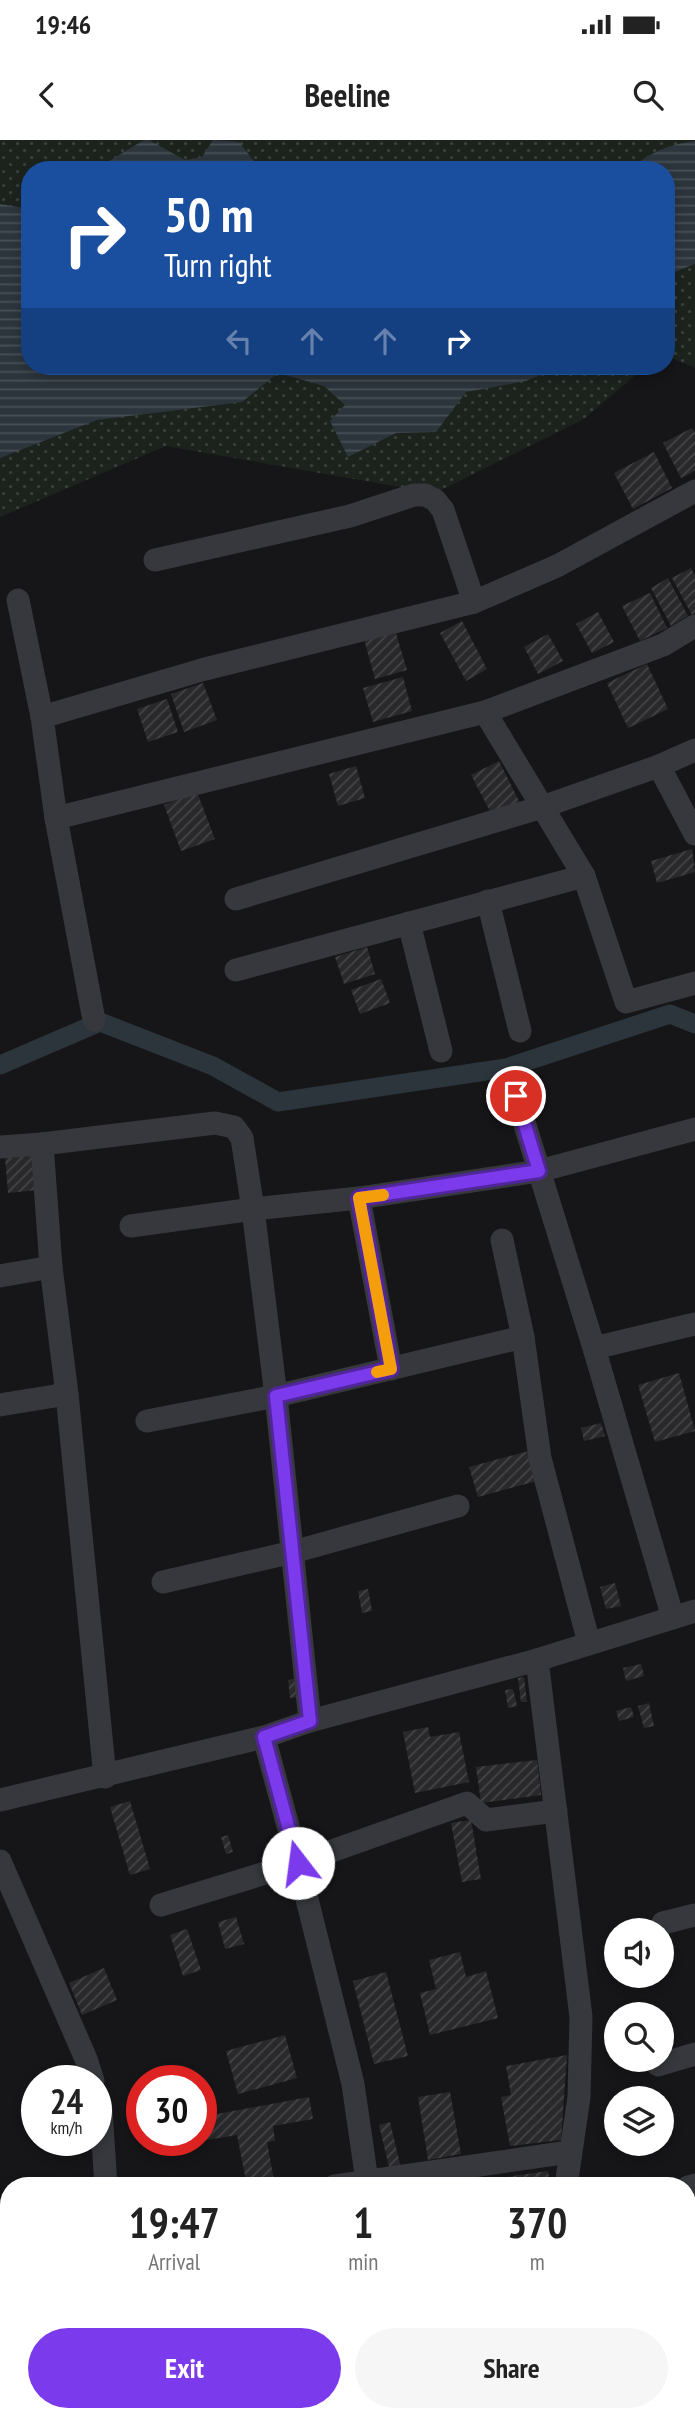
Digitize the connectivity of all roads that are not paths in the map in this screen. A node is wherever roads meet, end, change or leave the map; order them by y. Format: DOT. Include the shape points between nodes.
graph roads {
  1 [pos="695,492"];
  2 [pos="155,560"];
  3 [pos="18,600"];
  4 [pos="474,602"];
  5 [pos="695,626"];
  6 [pos="485,712"];
  7 [pos="42,717"];
  8 [pos="695,750"];
  9 [pos="659,766"];
  10 [pos="542,807"];
  11 [pos="56,818"];
  12 [pos="695,834"];
  13 [pos="584,876"];
  14 [pos="236,899"];
  15 [pos="488,901"];
  16 [pos="408,923"];
  17 [pos="236,970"];
  18 [pos="695,983"];
  19 [pos="94,1020"];
  20 [pos="520,1031"];
  21 [pos="441,1051"];
  22 [pos="516,1096"];
  23 [pos="695,1129"];
  24 [pos="41,1144"];
  25 [pos="0,1147"];
  26 [pos="539,1171"];
  27 [pos="359,1198"];
  28 [pos="253,1209"];
  29 [pos="131,1226"];
  30 [pos="502,1240"];
  31 [pos="51,1266"];
  32 [pos="0,1276"];
  33 [pos="695,1324"];
  34 [pos="523,1337"];
  35 [pos="594,1348"];
  36 [pos="391,1369"];
  37 [pos="67,1394"];
  38 [pos="276,1396"];
  39 [pos="0,1405"];
  40 [pos="147,1421"];
  41 [pos="458,1506"];
  42 [pos="293,1552"];
  43 [pos="163,1582"];
  44 [pos="695,1611"];
  45 [pos="673,1618"];
  46 [pos="589,1643"];
  47 [pos="537,1660"];
  48 [pos="310,1721"];
  49 [pos="264,1737"];
  50 [pos="105,1777"];
  51 [pos="0,1800"];
  52 [pos="555,1811"];
  53 [pos="0,1861"];
  54 [pos="298,1863"];
  55 [pos="161,1905"];
  56 [pos="695,1915"];
  57 [pos="674,1920"];
  58 [pos="695,2054"];
  59 [pos="674,2061"];
  60 [pos="88,2065"];
  61 [pos="569,2152"];
  62 [pos="104,2156"];
  63 [pos="105,2177"];
  64 [pos="366,2177"];
  65 [pos="395,2177"];
  66 [pos="567,2177"];
  1 -- 4 [label="street" via="557,566"];
  2 -- 4 [label="street" via="425,495 443,510"];
  3 -- 7 [label="street"];
  4 -- 7 [label="street" via="205,669"];
  5 -- 6 [label="street" via="663,645"];
  6 -- 10 [label="street"];
  6 -- 11 [label="street"];
  7 -- 11 [label="street"];
  8 -- 9 [label="street"];
  9 -- 10 [label="street"];
  9 -- 12 [label="street"];
  10 -- 13 [label="street"];
  10 -- 14 [label="street"];
  11 -- 19 [label="street"];
  13 -- 15 [label="street"];
  13 -- 18 [label="street" via="626,1002"];
  15 -- 16 [label="street"];
  15 -- 20 [label="street"];
  16 -- 17 [label="street"];
  16 -- 21 [label="street"];
  22 -- 26 [label="street"];
  23 -- 26 [label="street"];
  24 -- 25 [label="street"];
  24 -- 28 [label="street" via="226,1124 242,1138"];
  24 -- 31 [label="street"];
  26 -- 27 [label="street"];
  26 -- 35 [label="street"];
  27 -- 28 [label="street"];
  27 -- 36 [label="street"];
  28 -- 29 [label="street"];
  28 -- 38 [label="street"];
  30 -- 34 [label="street"];
  31 -- 32 [label="street"];
  31 -- 37 [label="street"];
  33 -- 35 [label="street"];
  34 -- 36 [label="street"];
  34 -- 46 [label="street" via="540,1458"];
  35 -- 45 [label="street"];
  36 -- 38 [label="street"];
  37 -- 39 [label="street"];
  37 -- 50 [label="street"];
  38 -- 40 [label="street"];
  38 -- 42 [label="street"];
  41 -- 42 [label="street"];
  42 -- 43 [label="street"];
  42 -- 48 [label="street"];
  44 -- 45 [label="street"];
  45 -- 46 [label="street"];
  46 -- 47 [label="street"];
  47 -- 48 [label="street"];
  47 -- 52 [label="street"];
  48 -- 49 [label="street"];
  49 -- 50 [label="street"];
  49 -- 54 [label="street"];
  50 -- 51 [label="street"];
  52 -- 54 [label="street" via="486,1820 467,1803"];
  52 -- 61 [label="street" via="581,2017 579,2097"];
  53 -- 60 [label="street"];
  54 -- 55 [label="street"];
  54 -- 64 [label="street" via="353,2084"];
  56 -- 57 [label="street"];
  58 -- 59 [label="street"];
  61 -- 65 [label="street"];
  61 -- 66 [label="street"];
  62 -- 63 [label="street"];
}
